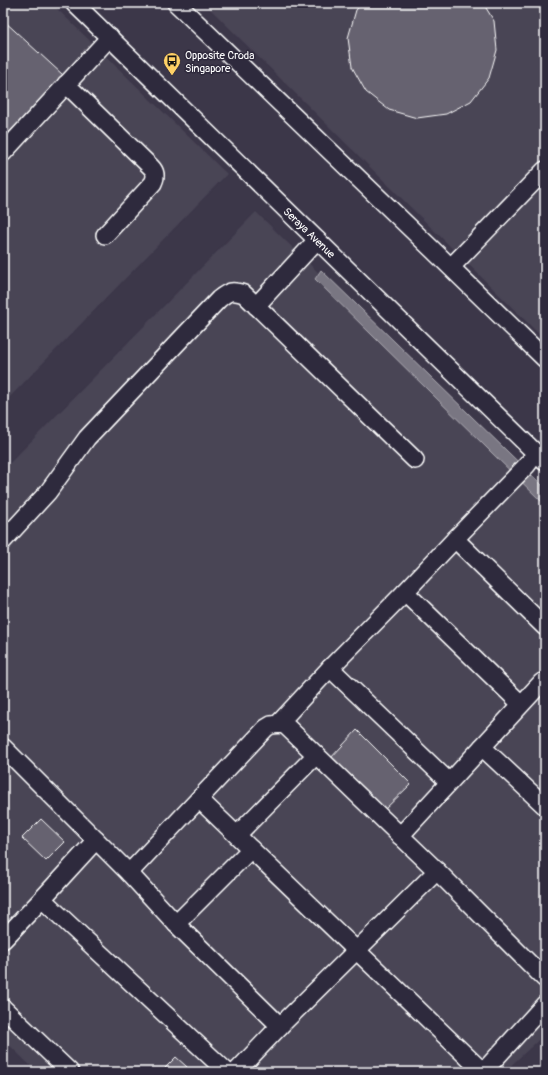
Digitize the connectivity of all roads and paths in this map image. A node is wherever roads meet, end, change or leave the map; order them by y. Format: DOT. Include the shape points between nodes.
graph roads {
  1 [pos="74,3"];
  2 [pos="176,3"];
  3 [pos="110,37"];
  4 [pos="66,84"];
  5 [pos="3,153"];
  6 [pos="545,170"];
  7 [pos="105,235"];
  8 [pos="317,240"];
  9 [pos="451,267"];
  10 [pos="256,306"];
  11 [pos="545,359"];
  12 [pos="415,460"];
  13 [pos="536,460"];
  14 [pos="455,539"];
  15 [pos="3,541"];
  16 [pos="405,592"];
  17 [pos="545,627"];
  18 [pos="330,668"];
  19 [pos="542,682"];
  20 [pos="521,704"];
  21 [pos="278,724"];
  22 [pos="3,747"];
  23 [pos="482,747"];
  24 [pos="316,755"];
  25 [pos="449,782"];
  26 [pos="199,799"];
  27 [pos="545,806"];
  28 [pos="237,835"];
  29 [pos="400,836"];
  30 [pos="96,840"];
  31 [pos="251,849"];
  32 [pos="437,871"];
  33 [pos="129,873"];
  34 [pos="42,899"];
  35 [pos="176,924"];
  36 [pos="3,940"];
  37 [pos="356,950"];
  38 [pos="545,979"];
  39 [pos="545,1004"];
  40 [pos="3,1008"];
  41 [pos="280,1026"];
  42 [pos="70,1072"];
  43 [pos="227,1072"];
  44 [pos="236,1072"];
  1 -- 3 [label="street, Seraya Avenue"];
  2 -- 9 [label="street"];
  3 -- 4 [label="street"];
  3 -- 8 [label="street, Seraya Avenue"];
  4 -- 5 [label="street"];
  4 -- 7 [label="street" via="154,171 152,183"];
  6 -- 9 [label="street"];
  8 -- 10 [label="street"];
  8 -- 13 [label="street, Seraya Avenue"];
  9 -- 11 [label="street"];
  10 -- 12 [label="street"];
  10 -- 15 [label="street" via="244,294 237,292 231,291 219,299 87,438 48,492"];
  13 -- 14 [label="street" via="509,483"];
  14 -- 16 [label="street"];
  14 -- 17 [label="street"];
  16 -- 18 [label="street"];
  16 -- 20 [label="street"];
  18 -- 21 [label="street"];
  18 -- 25 [label="street"];
  19 -- 20 [label="street"];
  20 -- 23 [label="street"];
  21 -- 24 [label="street" via="284,724"];
  21 -- 26 [label="street" via="266,728"];
  22 -- 30 [label="street"];
  23 -- 25 [label="street"];
  23 -- 27 [label="street"];
  24 -- 28 [label="street"];
  24 -- 29 [label="street"];
  25 -- 29 [label="street"];
  26 -- 28 [label="street"];
  26 -- 33 [label="street"];
  28 -- 31 [label="street"];
  29 -- 32 [label="street"];
  30 -- 33 [label="street"];
  30 -- 34 [label="street"];
  31 -- 35 [label="street"];
  31 -- 37 [label="street"];
  32 -- 37 [label="street"];
  32 -- 38 [label="street"];
  33 -- 35 [label="street"];
  34 -- 36 [label="street"];
  34 -- 43 [label="street"];
  35 -- 41 [label="street"];
  37 -- 39 [label="street" via="483,1072"];
  37 -- 41 [label="street"];
  40 -- 42 [label="street"];
  41 -- 44 [label="street"];
}
